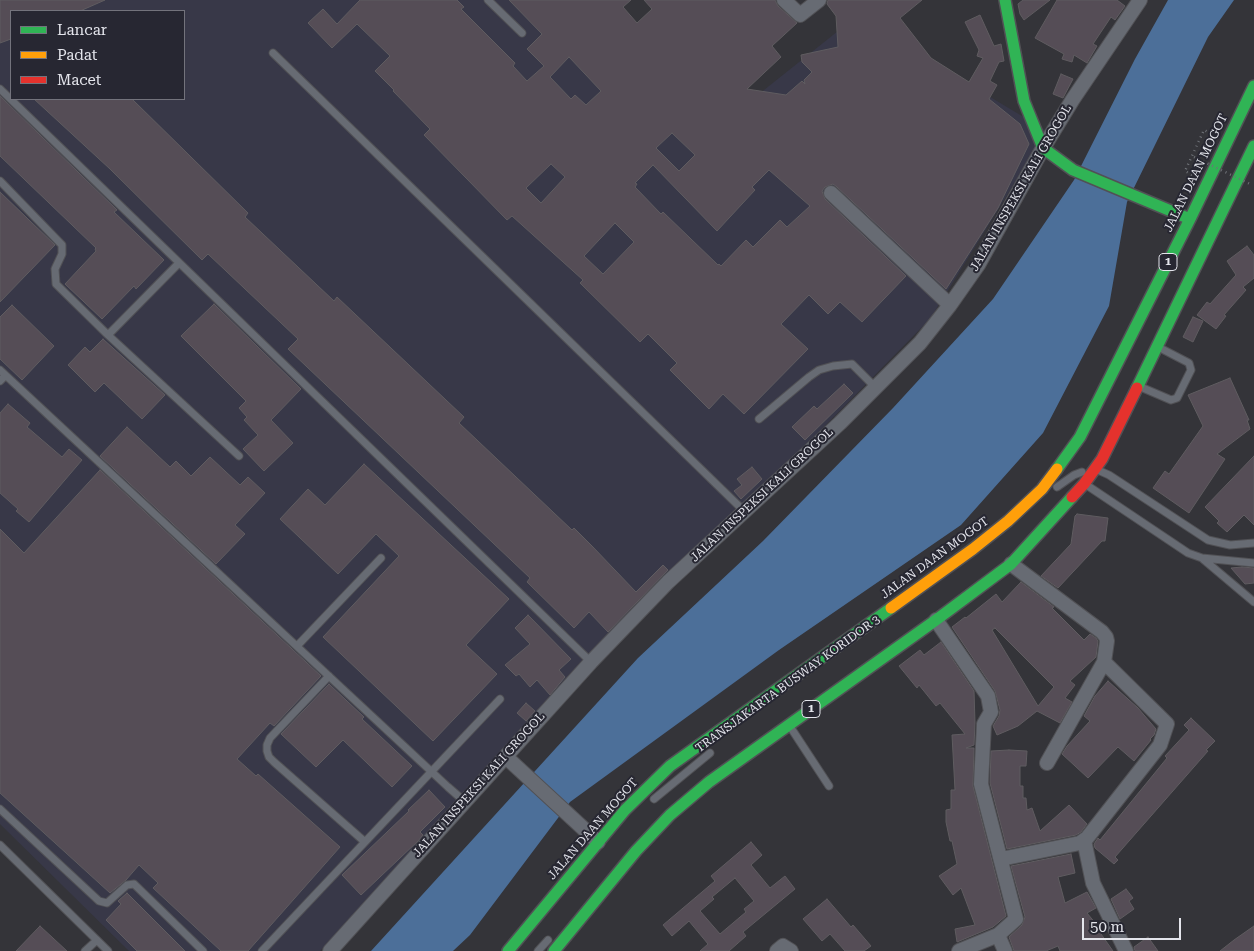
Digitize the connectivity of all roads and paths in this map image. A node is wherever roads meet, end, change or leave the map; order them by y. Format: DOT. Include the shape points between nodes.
graph roads {
  1 [pos="488,0"];
  2 [pos="784,0"];
  3 [pos="819,0"];
  4 [pos="1005,0"];
  5 [pos="1140,0"];
  6 [pos="522,33"];
  7 [pos="273,52"];
  8 [pos="1254,86"];
  9 [pos="0,89"];
  10 [pos="10,99"];
  11 [pos="11,100"];
  12 [pos="1204,130"];
  13 [pos="1254,146"];
  14 [pos="1043,148"];
  15 [pos="1193,157"];
  16 [pos="1185,172"];
  17 [pos="0,181"];
  18 [pos="1250,184"];
  19 [pos="831,193"];
  20 [pos="1190,219"];
  21 [pos="179,263"];
  22 [pos="950,305"];
  23 [pos="108,335"];
  24 [pos="1157,346"];
  25 [pos="2,376"];
  26 [pos="1138,386"];
  27 [pos="875,388"];
  28 [pos="759,419"];
  29 [pos="1080,437"];
  30 [pos="1085,452"];
  31 [pos="239,456"];
  32 [pos="1087,469"];
  33 [pos="1084,484"];
  34 [pos="1065,493"];
  35 [pos="1044,496"];
  36 [pos="745,512"];
  37 [pos="1254,543"];
  38 [pos="381,558"];
  39 [pos="1202,558"];
  40 [pos="1254,563"];
  41 [pos="1010,564"];
  42 [pos="1254,602"];
  43 [pos="936,620"];
  44 [pos="296,646"];
  45 [pos="591,662"];
  46 [pos="1104,662"];
  47 [pos="329,676"];
  48 [pos="500,699"];
  49 [pos="789,725"];
  50 [pos="716,749"];
  51 [pos="508,759"];
  52 [pos="1047,763"];
  53 [pos="431,772"];
  54 [pos="829,786"];
  55 [pos="464,801"];
  56 [pos="647,805"];
  57 [pos="0,809"];
  58 [pos="594,839"];
  59 [pos="1084,840"];
  60 [pos="364,842"];
  61 [pos="0,846"];
  62 [pos="1001,859"];
  63 [pos="998,935"];
  64 [pos="551,936"];
  65 [pos="96,940"];
  66 [pos="85,951"];
  67 [pos="108,951"];
  68 [pos="203,951"];
  69 [pos="262,951"];
  70 [pos="330,951"];
  71 [pos="508,951"];
  72 [pos="538,951"];
  73 [pos="554,951"];
  74 [pos="777,951"];
  75 [pos="792,951"];
  76 [pos="959,951"];
  77 [pos="1005,951"];
  78 [pos="1126,951"];
  1 -- 6 [label="lane"];
  2 -- 3 [label="street" via="800,15"];
  4 -- 14 [label="main road" via="1024,101"];
  5 -- 14 [label="street, JALAN INSPEKSI KALI GROGOL"];
  7 -- 36 [label="lane"];
  8 -- 20 [label="main road, JALAN DAAN MOGOT / 1"];
  9 -- 10 [label="lane"];
  11 -- 21 [label="lane"];
  12 -- 15 [label="path"];
  13 -- 24 [label="main road, 1"];
  14 -- 20 [label="main road" via="1073,170"];
  14 -- 22 [label="street, JALAN INSPEKSI KALI GROGOL" via="978,265"];
  15 -- 16 [label="path"];
  15 -- 18 [label="path, bridge"];
  17 -- 23 [label="lane" via="62,245 62,254 55,269 56,284"];
  19 -- 22 [label="street"];
  20 -- 29 [label="main road, JALAN DAAN MOGOT / 1"];
  21 -- 23 [label="lane"];
  21 -- 45 [label="lane"];
  22 -- 27 [label="street, JALAN INSPEKSI KALI GROGOL" via="920,343"];
  23 -- 31 [label="lane"];
  24 -- 26 [label="main road, 1"];
  24 -- 26 [label="lane" via="1189,363 1191,370 1177,398 1171,400"];
  25 -- 44 [label="lane"];
  26 -- 32 [label="main road, 1" via="1102,459"];
  27 -- 28 [label="lane" via="852,364 833,366 809,377"];
  27 -- 36 [label="street, JALAN INSPEKSI KALI GROGOL"];
  29 -- 30 [label="main road"];
  29 -- 35 [label="main road, JALAN DAAN MOGOT / 1"];
  32 -- 33 [label="main road"];
  32 -- 35 [label="main road" via="1068,475"];
  32 -- 37 [label="lane" via="1110,475 1208,540 1230,544"];
  33 -- 34 [label="lane"];
  33 -- 39 [label="lane" via="1188,553"];
  33 -- 41 [label="main road, 1"];
  35 -- 58 [label="main road, JALAN DAAN MOGOT / 1" via="670,766"];
  36 -- 45 [label="street, JALAN INSPEKSI KALI GROGOL" via="668,582"];
  38 -- 44 [label="lane"];
  39 -- 40 [label="lane"];
  39 -- 42 [label="lane"];
  41 -- 43 [label="main road, 1"];
  41 -- 46 [label="street" via="1102,632 1107,641"];
  43 -- 49 [label="main road, 1"];
  43 -- 62 [label="street" via="988,696 991,712 984,724 982,784"];
  44 -- 47 [label="lane"];
  45 -- 51 [label="street, JALAN INSPEKSI KALI GROGOL"];
  46 -- 52 [label="street"];
  46 -- 59 [label="street" via="1167,724 1160,744"];
  47 -- 53 [label="lane"];
  47 -- 60 [label="lane" via="270,738 267,752 274,762"];
  48 -- 53 [label="lane"];
  49 -- 54 [label="lane"];
  49 -- 73 [label="main road, 1" via="709,782 670,815 636,851"];
  50 -- 56 [label="lane, TRANSJAKARTA BUSWAY KORIDOR 3"];
  51 -- 55 [label="street, JALAN INSPEKSI KALI GROGOL"];
  51 -- 58 [label="street"];
  53 -- 55 [label="lane"];
  53 -- 60 [label="lane"];
  55 -- 70 [label="street, JALAN INSPEKSI KALI GROGOL"];
  57 -- 68 [label="lane" via="99,902 107,903 127,885 134,884"];
  58 -- 71 [label="main road, JALAN DAAN MOGOT / 1"];
  59 -- 62 [label="street" via="1080,844"];
  59 -- 78 [label="street" via="1093,883"];
  60 -- 69 [label="lane"];
  61 -- 65 [label="lane"];
  62 -- 63 [label="street" via="1016,919"];
  63 -- 76 [label="street"];
  63 -- 77 [label="street"];
  64 -- 72 [label="lane"];
  65 -- 66 [label="lane"];
  65 -- 67 [label="lane"];
  74 -- 75 [label="street" via="783,946"];
}
